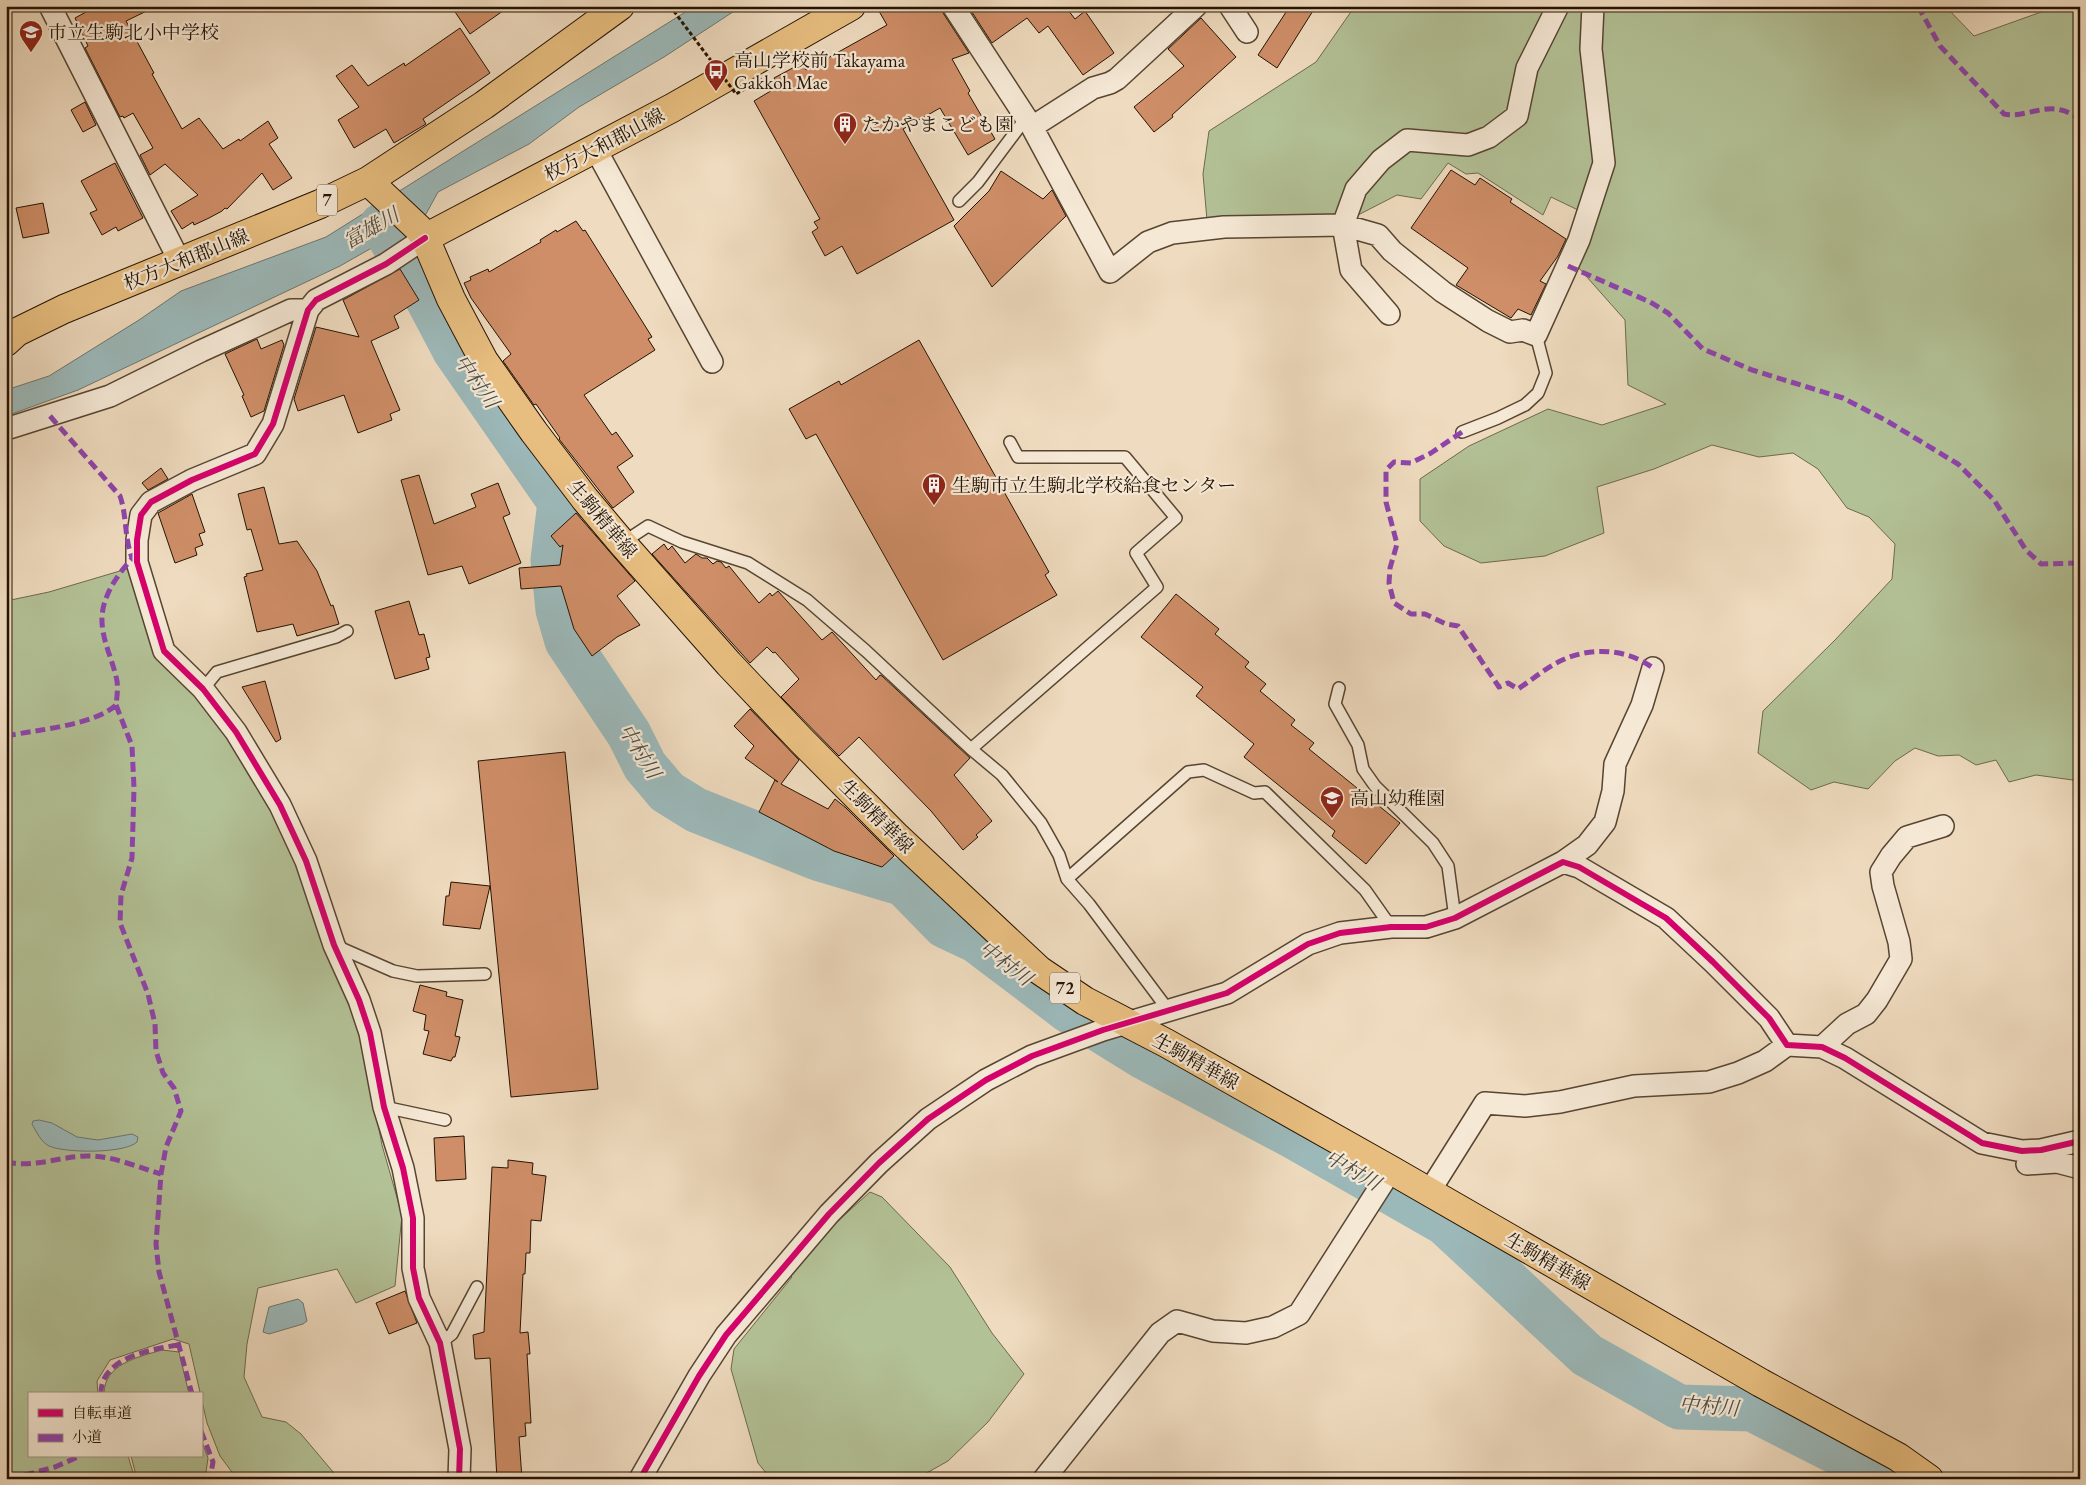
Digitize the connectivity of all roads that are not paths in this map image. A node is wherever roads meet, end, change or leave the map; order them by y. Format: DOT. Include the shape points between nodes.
graph roads {
  1 [pos="50,6"];
  2 [pos="620,6"];
  3 [pos="851,6"];
  4 [pos="953,6"];
  5 [pos="1196,6"];
  6 [pos="1230,6"];
  7 [pos="1558,6"];
  8 [pos="1593,6"];
  9 [pos="1247,32"];
  10 [pos="1029,122"];
  11 [pos="595,148"];
  12 [pos="375,186"];
  13 [pos="959,201"];
  14 [pos="1343,225"];
  15 [pos="422,233"];
  16 [pos="180,262"];
  17 [pos="308,310"];
  18 [pos="1389,314"];
  19 [pos="1536,335"];
  20 [pos="6,342"];
  21 [pos="712,362"];
  22 [pos="6,429"];
  23 [pos="1462,432"];
  24 [pos="1010,442"];
  25 [pos="622,543"];
  26 [pos="346,631"];
  27 [pos="1654,668"];
  28 [pos="1339,688"];
  29 [pos="203,689"];
  30 [pos="971,749"];
  31 [pos="1944,826"];
  32 [pos="1563,862"];
  33 [pos="1066,879"];
  34 [pos="1455,918"];
  35 [pos="1390,928"];
  36 [pos="334,945"];
  37 [pos="485,974"];
  38 [pos="1169,1011"];
  39 [pos="1115,1027"];
  40 [pos="1787,1045"];
  41 [pos="1822,1047"];
  42 [pos="384,1107"];
  43 [pos="446,1120"];
  44 [pos="2080,1141"];
  45 [pos="1982,1143"];
  46 [pos="2080,1168"];
  47 [pos="1391,1170"];
  48 [pos="1429,1192"];
  49 [pos="477,1287"];
  50 [pos="440,1343"];
  51 [pos="459,1479"];
  52 [pos="640,1479"];
  53 [pos="1044,1479"];
  54 [pos="1929,1479"];
  1 -- 16 [label="street"];
  2 -- 12 [label="main road, 枚方大和郡山線 / 7"];
  3 -- 11 [label="main road, 枚方大和郡山線"];
  4 -- 10 [label="street"];
  5 -- 10 [label="street" via="1117,79"];
  6 -- 9 [label="street"];
  7 -- 14 [label="street" via="1527,68 1517,116 1489,137 1468,145 1407,140 1381,160 1356,189"];
  8 -- 19 [label="street" via="1591,49 1604,163 1579,240"];
  10 -- 13 [label="lane"];
  10 -- 14 [label="street" via="1110,272 1148,242 1172,233 1224,227"];
  11 -- 15 [label="main road, 枚方大和郡山線"];
  11 -- 21 [label="street"];
  12 -- 15 [label="main road"];
  12 -- 16 [label="main road, 枚方大和郡山線 / 7" via="320,204"];
  14 -- 18 [label="street" via="1351,270"];
  14 -- 19 [label="street" via="1378,235 1392,251 1442,292 1488,322 1510,332 1523,330"];
  15 -- 17 [label="street" via="386,264 316,300"];
  15 -- 25 [label="main road, 生駒精華線 / 72" via="451,299 484,361 585,500"];
  16 -- 20 [label="main road, 枚方大和郡山線 / 7" via="42,319 17,332"];
  17 -- 22 [label="street" via="291,310 110,396"];
  17 -- 29 [label="street" via="273,424 256,454 192,480 151,502 141,515 137,562 164,651"];
  19 -- 23 [label="lane" via="1546,373 1538,393 1525,405"];
  24 -- 30 [label="lane" via="1018,457 1125,457 1176,518 1136,553 1157,588"];
  25 -- 30 [label="lane" via="648,526 682,542 748,563 807,600"];
  25 -- 39 [label="main road, 生駒精華線 / 72" via="755,692 897,836 1039,970 1085,1001"];
  26 -- 29 [label="lane" via="336,637 217,672"];
  27 -- 32 [label="street" via="1642,705 1615,764 1613,791 1605,822 1587,845"];
  28 -- 34 [label="lane" via="1335,704 1358,745 1363,769 1375,786 1433,843 1448,866"];
  29 -- 36 [label="street" via="236,732 280,805 306,861"];
  30 -- 33 [label="lane" via="1002,775 1041,823 1059,855"];
  31 -- 41 [label="street" via="1907,837 1881,872 1901,959 1866,1014 1847,1024"];
  32 -- 34 [label="street"];
  32 -- 40 [label="street" via="1579,867 1666,918 1769,1018"];
  33 -- 35 [label="lane" via="1188,772 1204,770 1254,793 1265,792 1365,890"];
  33 -- 38 [label="lane" via="1089,904"];
  34 -- 35 [label="street" via="1426,927"];
  35 -- 38 [label="street" via="1340,933 1308,944 1227,993"];
  36 -- 37 [label="lane" via="393,971 417,976"];
  36 -- 42 [label="street" via="370,1033"];
  38 -- 39 [label="street"];
  39 -- 47 [label="main road, 生駒精華線 / 72" via="1166,1043"];
  39 -- 52 [label="street" via="1032,1056 986,1080 928,1119 879,1163 829,1214 726,1335"];
  40 -- 41 [label="street"];
  40 -- 48 [label="street" via="1765,1061 1709,1082 1634,1086 1525,1106 1485,1104"];
  41 -- 45 [label="street" via="1854,1063"];
  42 -- 43 [label="lane"];
  42 -- 50 [label="street" via="403,1168 413,1218 413,1268 419,1298"];
  44 -- 45 [label="street" via="2022,1151"];
  45 -- 46 [label="street" via="2004,1158 2029,1164 2057,1162"];
  47 -- 48 [label="main road, 生駒精華線 / 72"];
  47 -- 53 [label="street" via="1299,1314 1273,1326 1246,1333 1213,1331 1177,1321 1160,1333"];
  48 -- 54 [label="main road, 生駒精華線 / 72" via="1761,1383 1898,1457"];
  49 -- 50 [label="lane" via="452,1334"];
  50 -- 51 [label="street" via="460,1449"];
}
